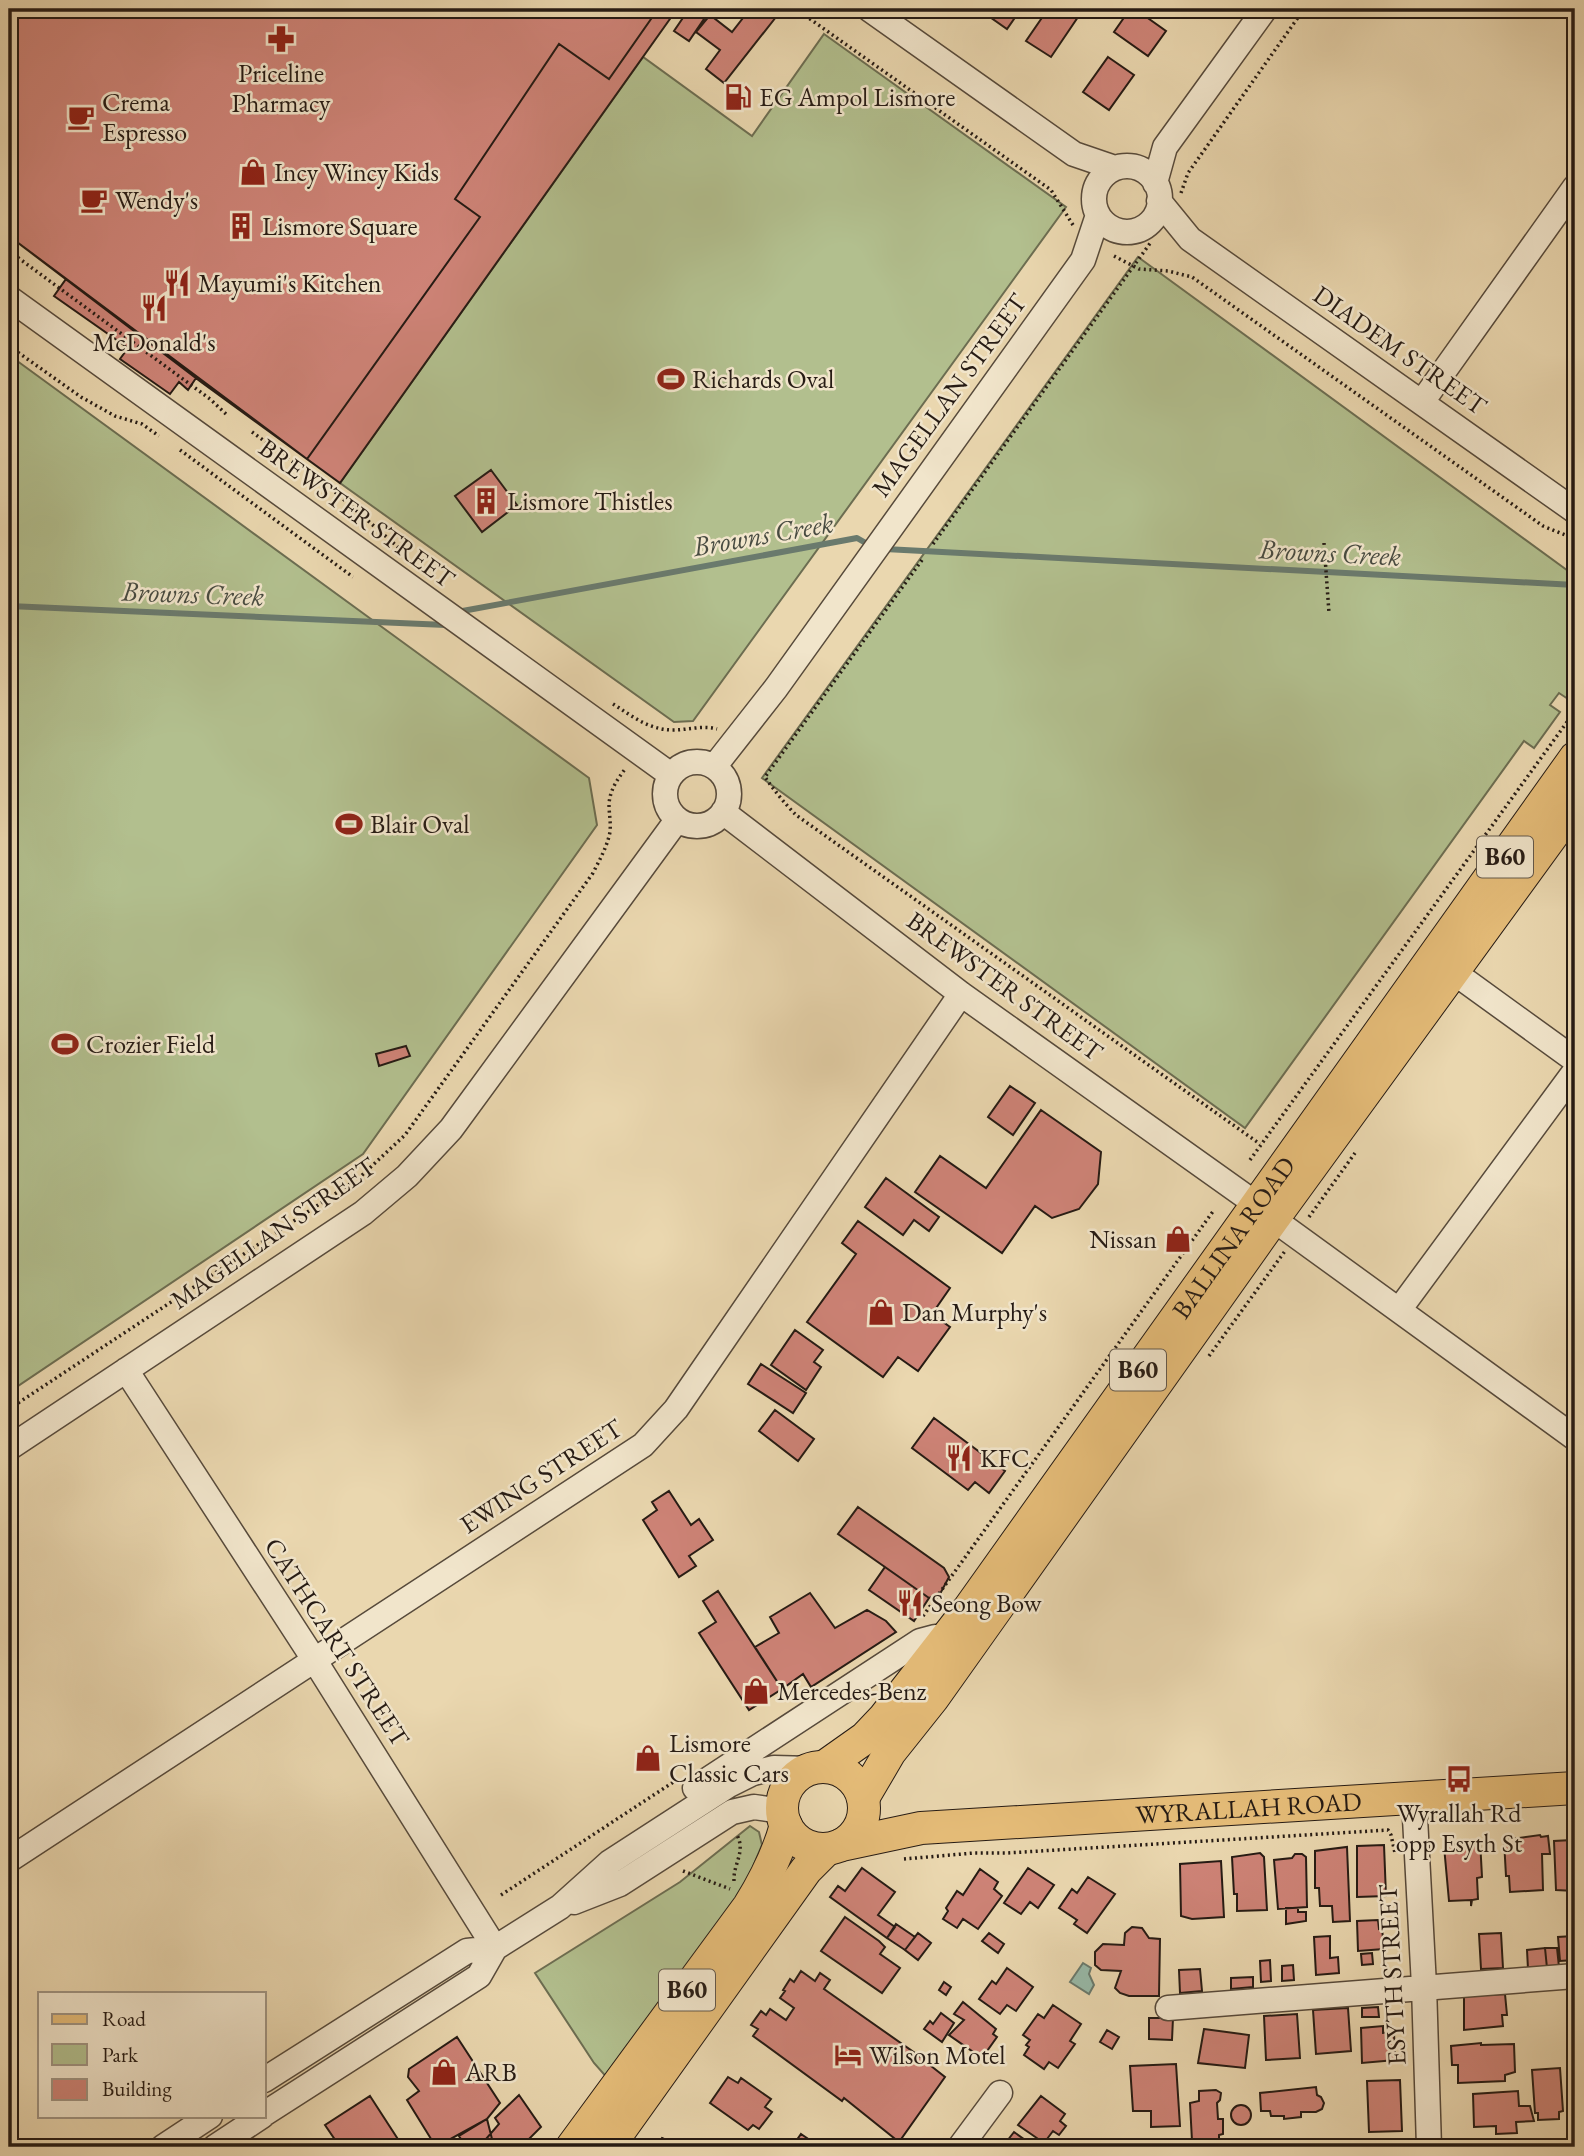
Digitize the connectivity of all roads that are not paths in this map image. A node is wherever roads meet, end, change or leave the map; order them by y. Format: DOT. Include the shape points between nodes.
graph roads {
  1 [pos="870,9"];
  2 [pos="1265,9"];
  3 [pos="1165,147"];
  4 [pos="1074,154"];
  5 [pos="1124,168"];
  6 [pos="1575,187"];
  7 [pos="1096,188"];
  8 [pos="1165,193"];
  9 [pos="1098,215"];
  10 [pos="1120,231"];
  11 [pos="1148,234"];
  12 [pos="1190,239"];
  13 [pos="1083,260"];
  14 [pos="9,298"];
  15 [pos="1422,402"];
  16 [pos="1575,511"];
  17 [pos="1575,758"];
  18 [pos="714,767"];
  19 [pos="671,775"];
  20 [pos="1575,804"];
  21 [pos="723,811"];
  22 [pos="677,820"];
  23 [pos="1452,971"];
  24 [pos="961,994"];
  25 [pos="1575,1060"];
  26 [pos="1575,1071"];
  27 [pos="1265,1212"];
  28 [pos="1399,1310"];
  29 [pos="125,1370"];
  30 [pos="1575,1438"];
  31 [pos="9,1447"];
  32 [pos="946,1639"];
  33 [pos="315,1661"];
  34 [pos="818,1768"];
  35 [pos="1575,1788"];
  36 [pos="1414,1799"];
  37 [pos="863,1801"];
  38 [pos="784,1818"];
  39 [pos="921,1828"];
  40 [pos="834,1847"];
  41 [pos="9,1860"];
  42 [pos="610,1863"];
  43 [pos="560,1907"];
  44 [pos="495,1948"];
  45 [pos="1575,1976"];
  46 [pos="1424,1986"];
  47 [pos="1168,2008"];
  48 [pos="266,2079"];
  49 [pos="1000,2093"];
  50 [pos="266,2113"];
  51 [pos="207,2118"];
  52 [pos="258,2118"];
  53 [pos="163,2147"];
  54 [pos="215,2147"];
  55 [pos="572,2147"];
  56 [pos="608,2147"];
  57 [pos="960,2147"];
  58 [pos="1429,2147"];
  1 -- 4 [label="street"];
  2 -- 3 [label="street"];
  3 -- 5 [label="street"];
  3 -- 8 [label="street"];
  4 -- 5 [label="street"];
  4 -- 7 [label="street"];
  5 -- 7 [label="street" via="1107,173"];
  5 -- 8 [label="street" via="1150,176"];
  6 -- 15 [label="street"];
  7 -- 9 [label="street"];
  8 -- 11 [label="street"];
  8 -- 12 [label="street, DIADEM STREET"];
  9 -- 10 [label="street"];
  9 -- 13 [label="street, MAGELLAN STREET"];
  10 -- 11 [label="street"];
  10 -- 13 [label="street, MAGELLAN STREET"];
  11 -- 12 [label="street, DIADEM STREET"];
  12 -- 15 [label="street, DIADEM STREET"];
  13 -- 18 [label="street, MAGELLAN STREET" via="776,688"];
  14 -- 19 [label="street, BREWSTER STREET"];
  15 -- 16 [label="street, DIADEM STREET"];
  17 -- 27 [label="main road, BALLINA ROAD / B60"];
  18 -- 19 [label="street" via="688,763"];
  18 -- 21 [label="street" via="727,784"];
  19 -- 22 [label="street" via="665,799"];
  20 -- 23 [label="main road, BALLINA ROAD / B60"];
  21 -- 22 [label="street" via="702,826"];
  21 -- 24 [label="street, BREWSTER STREET"];
  22 -- 29 [label="street, MAGELLAN STREET" via="452,1129 407,1176 363,1213"];
  23 -- 25 [label="street"];
  23 -- 27 [label="main road, BALLINA ROAD / B60"];
  24 -- 27 [label="street, BREWSTER STREET"];
  24 -- 33 [label="street, EWING STREET" via="659,1430 643,1445"];
  26 -- 28 [label="street"];
  27 -- 28 [label="street, BREWSTER STREET"];
  27 -- 32 [label="main road, BALLINA ROAD / B60"];
  27 -- 37 [label="main road, BALLINA ROAD / B60" via="933,1698 890,1752"];
  28 -- 30 [label="street, BREWSTER STREET"];
  29 -- 31 [label="street, MAGELLAN STREET"];
  29 -- 33 [label="street, CATHCART STREET"];
  32 -- 34 [label="main road, BALLINA ROAD / B60" via="865,1738"];
  32 -- 42 [label="street" via="920,1641 748,1752 620,1838"];
  33 -- 41 [label="street, EWING STREET"];
  33 -- 44 [label="street, CATHCART STREET"];
  34 -- 37 [label="main road" via="845,1774 859,1788"];
  34 -- 38 [label="main road, B60" via="795,1778 788,1788 783,1799"];
  34 -- 42 [label="street" via="753,1773"];
  35 -- 36 [label="main road, WYRALLAH ROAD"];
  36 -- 39 [label="main road, WYRALLAH ROAD"];
  36 -- 46 [label="street, ESYTH STREET"];
  37 -- 39 [label="main road, WYRALLAH ROAD"];
  37 -- 40 [label="main road, B60" via="857,1831"];
  38 -- 40 [label="main road" via="798,1841 817,1848"];
  38 -- 43 [label="street" via="754,1807 732,1812 620,1884"];
  38 -- 55 [label="main road, B60" via="779,1852 749,1906"];
  39 -- 40 [label="main road, WYRALLAH ROAD"];
  40 -- 56 [label="main road, B60" via="806,1870"];
  42 -- 43 [label="street"];
  43 -- 44 [label="street"];
  44 -- 48 [label="street" via="467,1951"];
  44 -- 50 [label="street" via="479,1976"];
  45 -- 46 [label="street"];
  46 -- 47 [label="street"];
  46 -- 58 [label="street, ESYTH STREET"];
  49 -- 57 [label="street"];
  51 -- 53 [label="street"];
  52 -- 54 [label="street"];
}
